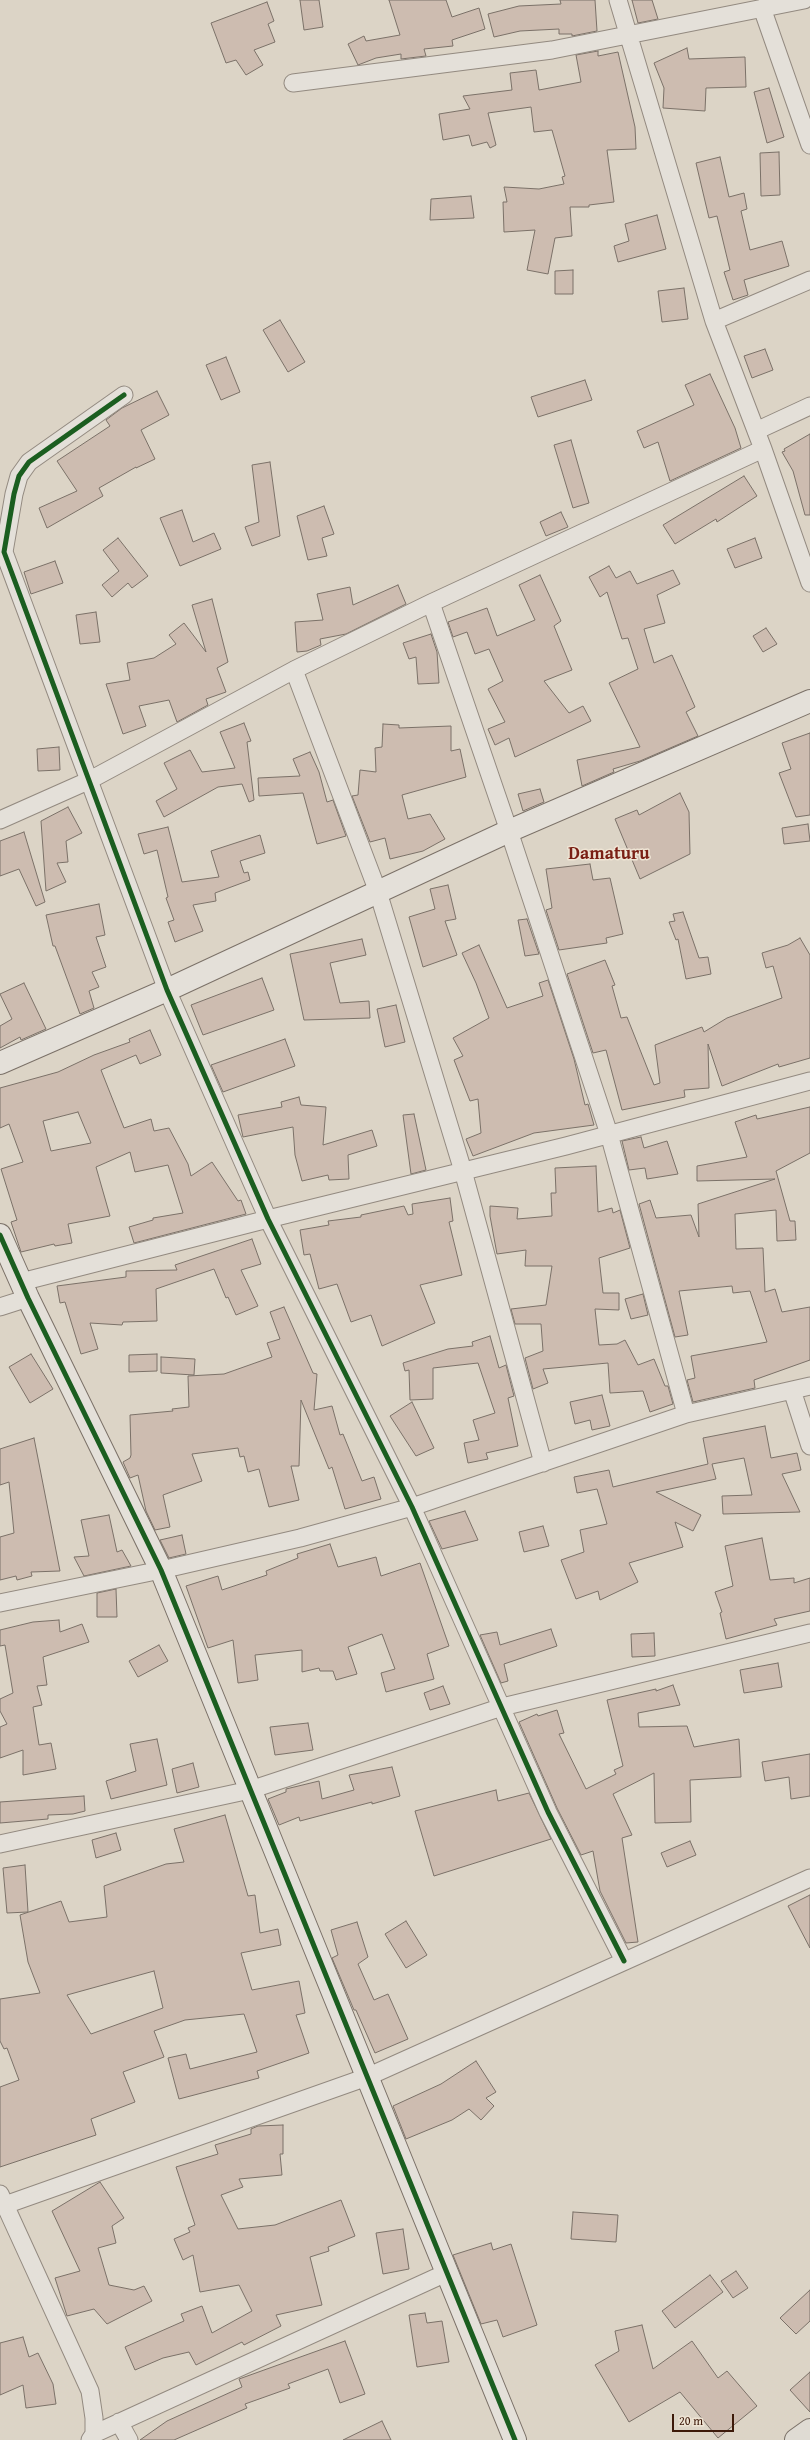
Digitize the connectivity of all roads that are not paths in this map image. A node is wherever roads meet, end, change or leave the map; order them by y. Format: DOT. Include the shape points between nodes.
graph roads {
  1 [pos="618,0"];
  2 [pos="804,0"];
  3 [pos="762,8"];
  4 [pos="630,36"];
  5 [pos="293,83"];
  6 [pos="810,145"];
  7 [pos="810,280"];
  8 [pos="714,321"];
  9 [pos="124,395"];
  10 [pos="810,406"];
  11 [pos="756,431"];
  12 [pos="763,450"];
  13 [pos="2,553"];
  14 [pos="810,583"];
  15 [pos="431,603"];
  16 [pos="294,670"];
  17 [pos="810,701"];
  18 [pos="90,780"];
  19 [pos="0,820"];
  20 [pos="509,831"];
  21 [pos="378,892"];
  22 [pos="167,990"];
  23 [pos="0,1063"];
  24 [pos="810,1081"];
  25 [pos="609,1134"];
  26 [pos="463,1171"];
  27 [pos="268,1219"];
  28 [pos="0,1235"];
  29 [pos="25,1290"];
  30 [pos="0,1307"];
  31 [pos="810,1386"];
  32 [pos="792,1390"];
  33 [pos="686,1414"];
  34 [pos="810,1446"];
  35 [pos="543,1463"];
  36 [pos="412,1507"];
  37 [pos="161,1570"];
  38 [pos="0,1603"];
  39 [pos="810,1633"];
  40 [pos="502,1707"];
  41 [pos="250,1790"];
  42 [pos="0,1844"];
  43 [pos="810,1878"];
  44 [pos="624,1961"];
  45 [pos="367,2078"];
  46 [pos="3,2200"];
  47 [pos="7,2226"];
  48 [pos="446,2273"];
  49 [pos="119,2422"];
  50 [pos="810,2430"];
  51 [pos="92,2437"];
  52 [pos="129,2440"];
  53 [pos="515,2440"];
  54 [pos="796,2440"];
  1 -- 4 [label="street"];
  2 -- 3 [label="street"];
  3 -- 4 [label="street"];
  3 -- 6 [label="street"];
  4 -- 5 [label="street" via="552,50"];
  4 -- 8 [label="street"];
  7 -- 8 [label="street"];
  8 -- 11 [label="street"];
  9 -- 13 [label="street" via="29,462 19,476"];
  10 -- 11 [label="street"];
  11 -- 12 [label="street"];
  12 -- 14 [label="street"];
  12 -- 15 [label="street"];
  13 -- 18 [label="street"];
  15 -- 16 [label="street"];
  15 -- 20 [label="street"];
  16 -- 18 [label="street"];
  16 -- 21 [label="street"];
  17 -- 20 [label="street"];
  18 -- 19 [label="street"];
  18 -- 22 [label="street"];
  20 -- 21 [label="street"];
  20 -- 25 [label="street"];
  21 -- 22 [label="street"];
  21 -- 26 [label="street"];
  22 -- 23 [label="street"];
  22 -- 27 [label="street"];
  24 -- 25 [label="street"];
  25 -- 26 [label="street"];
  25 -- 33 [label="street"];
  26 -- 27 [label="street"];
  26 -- 35 [label="street"];
  27 -- 29 [label="street"];
  27 -- 36 [label="street"];
  28 -- 29 [label="street"];
  29 -- 30 [label="street"];
  29 -- 37 [label="street"];
  31 -- 32 [label="street"];
  32 -- 33 [label="street"];
  32 -- 34 [label="street"];
  33 -- 35 [label="street"];
  35 -- 36 [label="street"];
  36 -- 37 [label="street" via="300,1538"];
  36 -- 40 [label="street"];
  37 -- 38 [label="street"];
  37 -- 41 [label="street"];
  39 -- 40 [label="street"];
  40 -- 41 [label="street"];
  40 -- 44 [label="street" via="548,1812"];
  41 -- 42 [label="street"];
  41 -- 45 [label="street"];
  43 -- 44 [label="street"];
  44 -- 45 [label="street"];
  45 -- 46 [label="street"];
  45 -- 48 [label="street"];
  46 -- 47 [label="street"];
  47 -- 51 [label="street" via="90,2391"];
  48 -- 49 [label="street"];
  48 -- 53 [label="street"];
  49 -- 51 [label="street"];
  49 -- 52 [label="street"];
  50 -- 54 [label="highway"];
}
